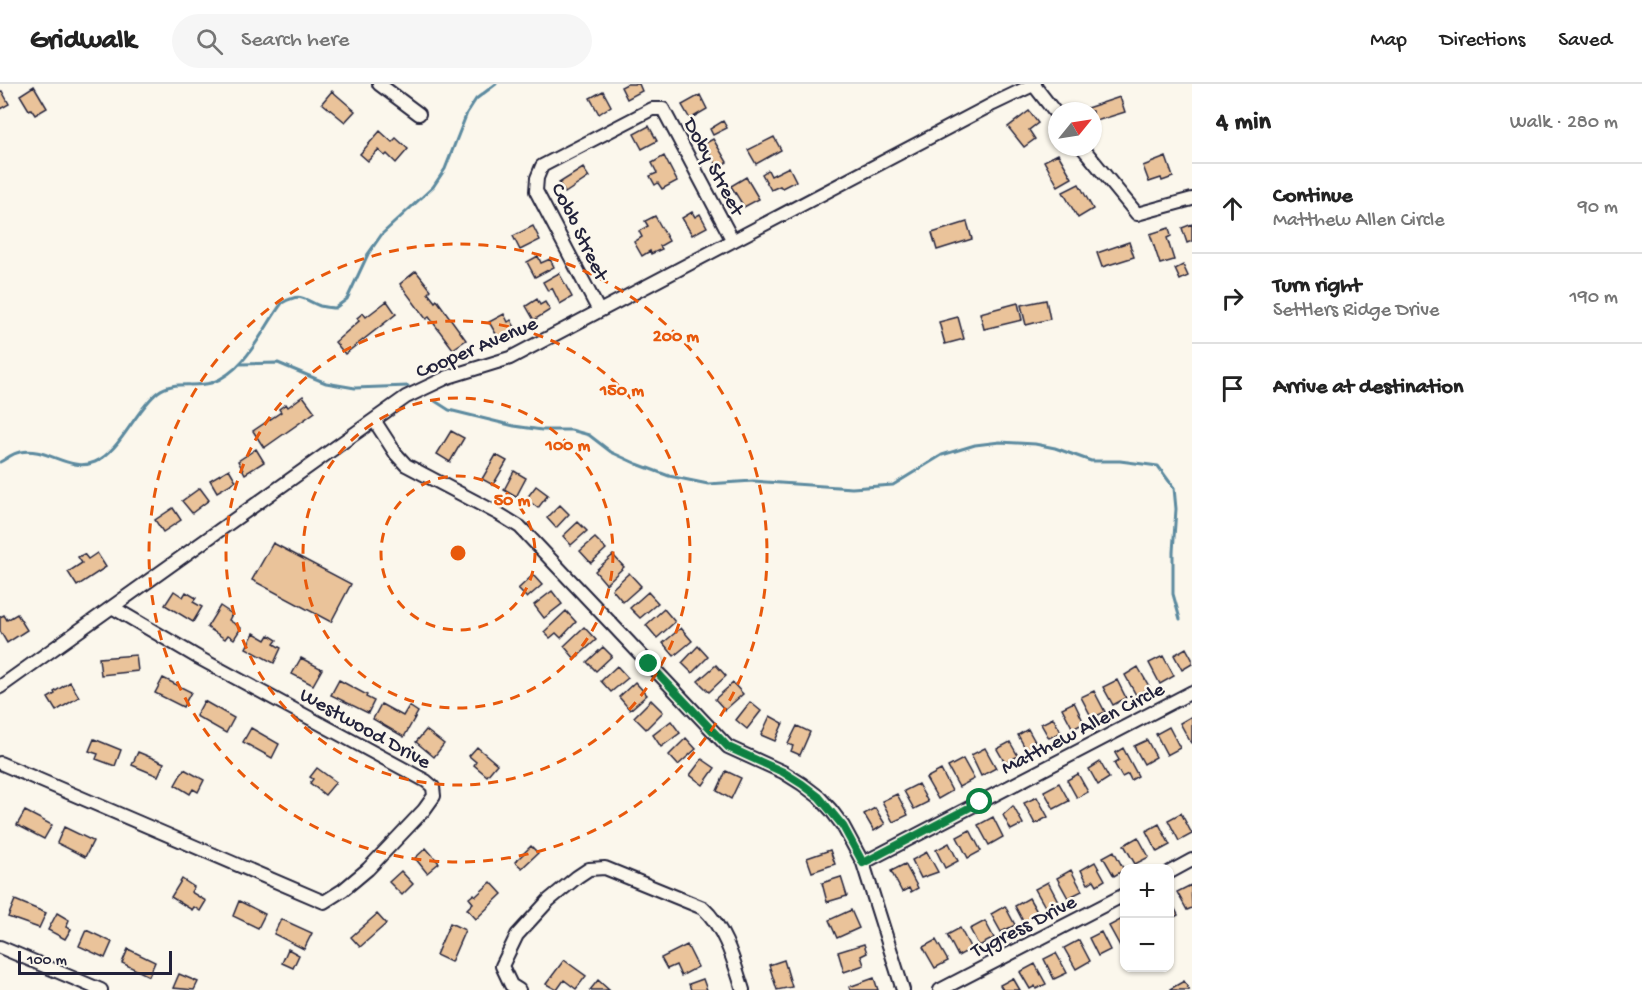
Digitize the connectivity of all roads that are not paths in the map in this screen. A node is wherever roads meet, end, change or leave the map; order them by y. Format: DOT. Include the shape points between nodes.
graph roads {
  1 [pos="379,84"];
  2 [pos="1034,84"];
  3 [pos="1048,103"];
  4 [pos="418,114"];
  5 [pos="1089,156"];
  6 [pos="542,166"];
  7 [pos="1192,199"];
  8 [pos="733,241"];
  9 [pos="599,311"];
  10 [pos="374,420"];
  11 [pos="112,607"];
  12 [pos="0,687"];
  13 [pos="1192,692"];
  14 [pos="0,763"];
  15 [pos="1192,860"];
  16 [pos="863,863"];
  17 [pos="1174,870"];
  18 [pos="1120,898"];
  19 [pos="0,947"];
  20 [pos="101,990"];
  21 [pos="519,990"];
  22 [pos="743,990"];
  23 [pos="903,990"];
  24 [pos="940,990"];
  1 -- 4 [label="street"];
  2 -- 3 [label="street"];
  2 -- 8 [label="street, Cooper Avenue"];
  5 -- 7 [label="street" via="1137,214"];
  6 -- 8 [label="street, Doby Street" via="652,109 663,109"];
  6 -- 9 [label="street, Cobb Street" via="536,191"];
  8 -- 9 [label="street, Cooper Avenue"];
  9 -- 10 [label="street, Cooper Avenue" via="510,358 432,384"];
  10 -- 11 [label="street, Cooper Avenue"];
  10 -- 16 [label="street" via="406,465 520,527 728,747 783,772 819,797 843,826"];
  11 -- 12 [label="street, Cooper Avenue"];
  11 -- 14 [label="street, Westwood Drive" via="426,781 433,787 434,796 368,869 324,902"];
  13 -- 16 [label="street, Matthew Allen Circle"];
  15 -- 17 [label="street"];
  16 -- 23 [label="street"];
  18 -- 24 [label="street, Tygress Drive"];
  19 -- 20 [label="street"];
  21 -- 22 [label="street" via="505,976 502,966 517,935 577,877 605,868 703,908 720,930"];
}
